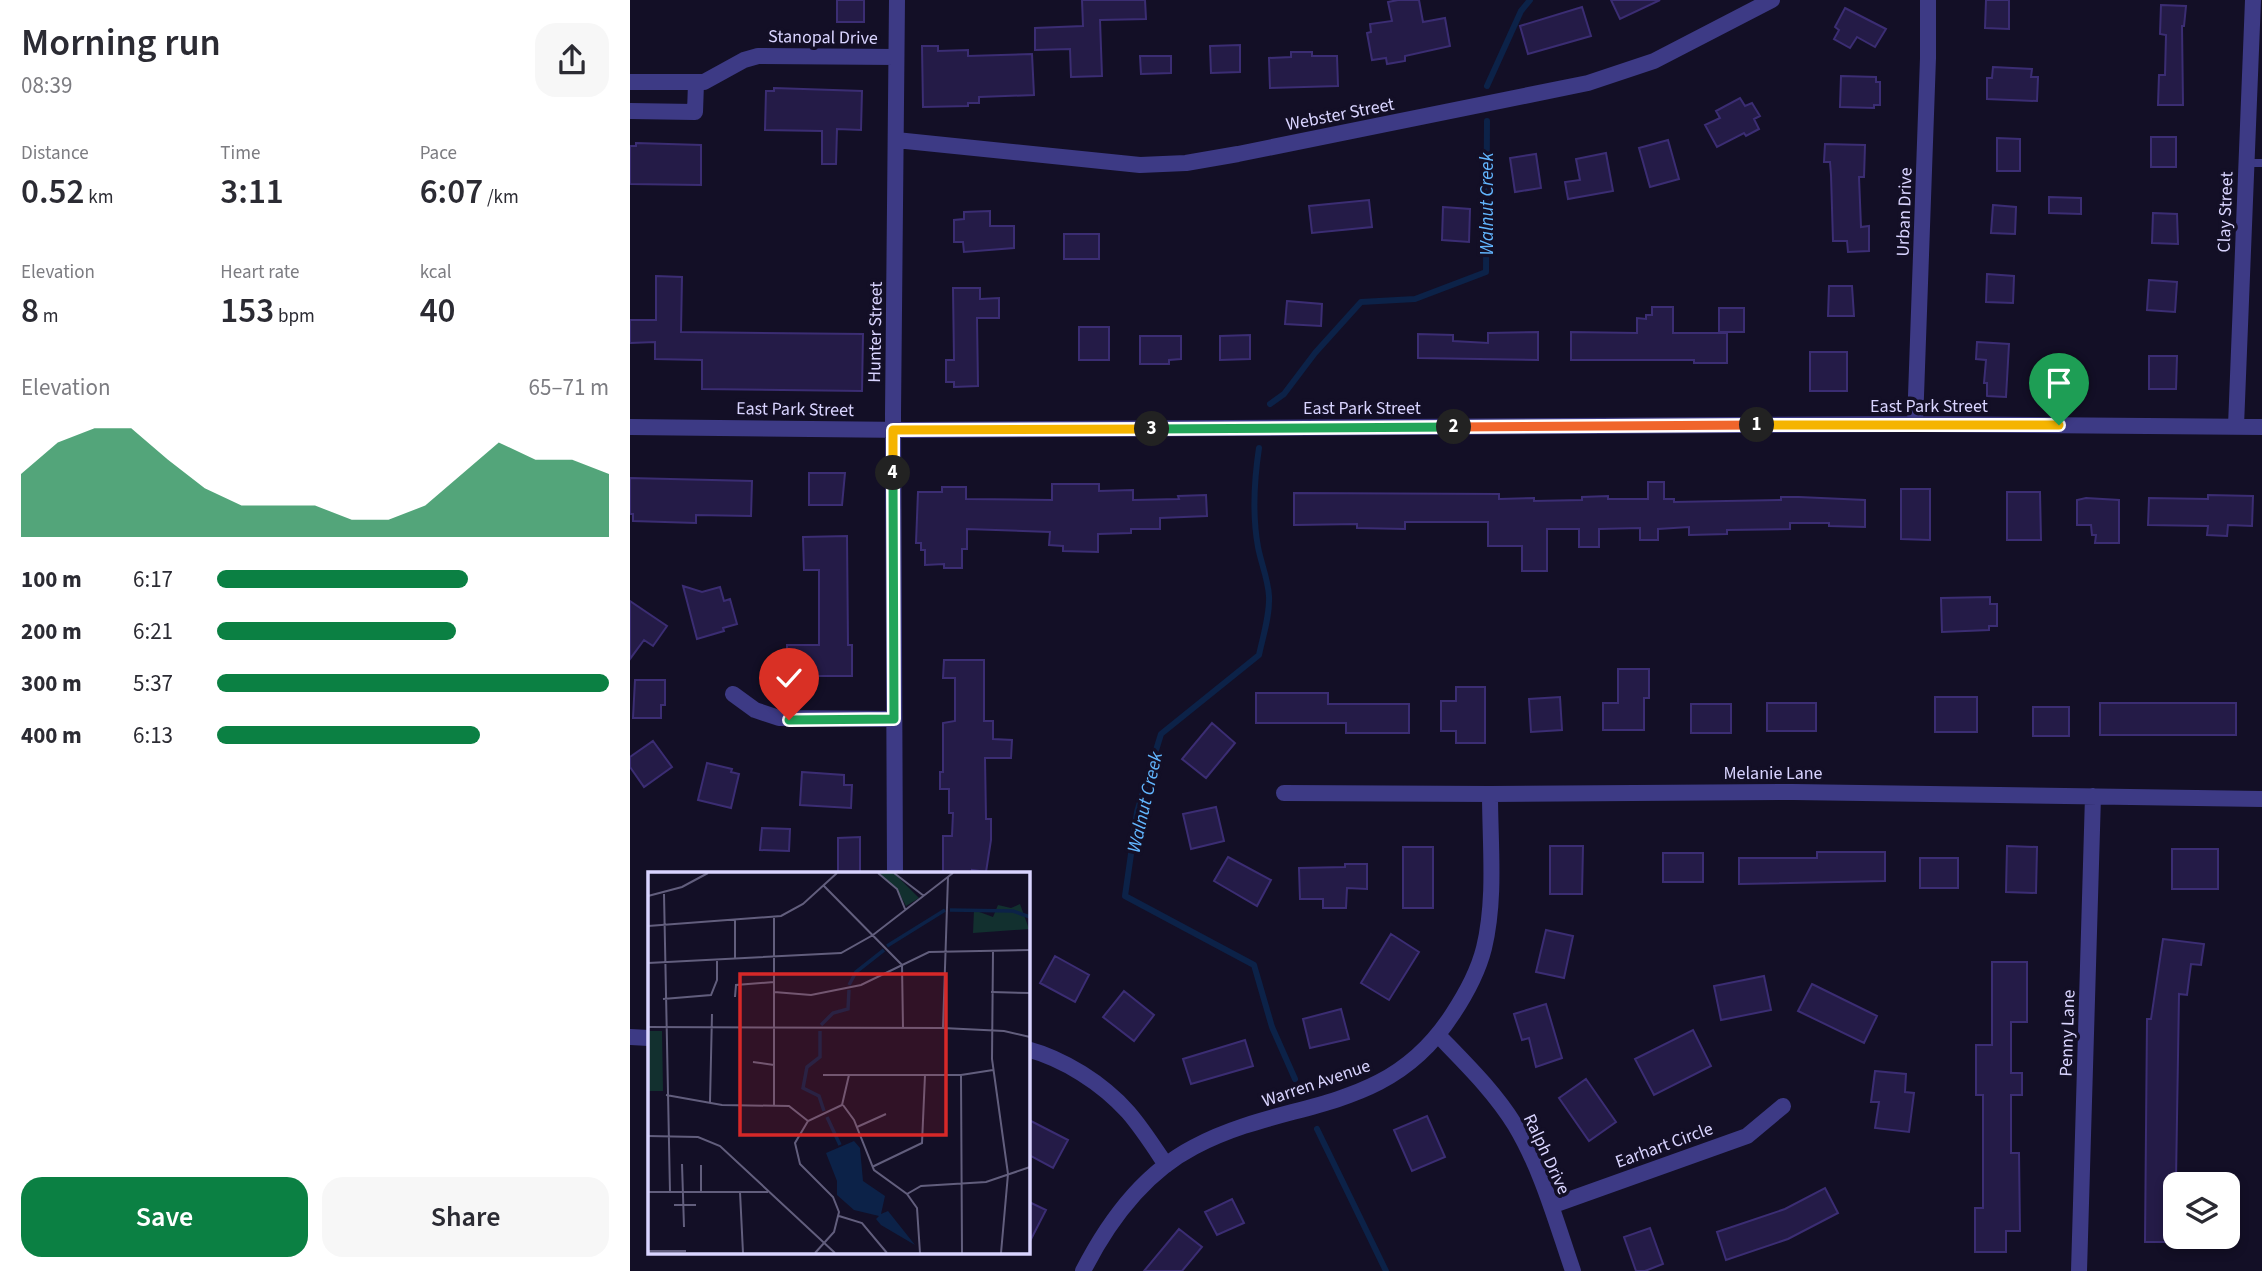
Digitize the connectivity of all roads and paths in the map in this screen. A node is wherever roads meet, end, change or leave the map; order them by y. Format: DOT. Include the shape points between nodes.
graph roads {
  1 [pos="897,0"];
  2 [pos="1772,0"];
  3 [pos="1928,0"];
  4 [pos="2253,0"];
  5 [pos="897,57"];
  6 [pos="630,82"];
  7 [pos="696,83"];
  8 [pos="2255,93"];
  9 [pos="630,111"];
  10 [pos="896,140"];
  11 [pos="2254,163"];
  12 [pos="1915,424"];
  13 [pos="2236,426"];
  14 [pos="630,427"];
  15 [pos="2262,427"];
  16 [pos="893,430"];
  17 [pos="733,694"];
  18 [pos="894,719"];
  19 [pos="1284,793"];
  20 [pos="1490,794"];
  21 [pos="2093,796"];
  22 [pos="2262,799"];
  23 [pos="895,872"];
  24 [pos="1438,1035"];
  25 [pos="630,1037"];
  26 [pos="648,1038"];
  27 [pos="1029,1050"];
  28 [pos="1783,1106"];
  29 [pos="1166,1165"];
  30 [pos="1551,1206"];
  31 [pos="1083,1271"];
  32 [pos="1573,1271"];
  33 [pos="2079,1271"];
  1 -- 5 [label="street, Hunter Street"];
  2 -- 10 [label="street, Webster Street" via="1654,61 1588,83 1186,163 1122,164"];
  3 -- 12 [label="street, Urban Drive"];
  4 -- 8 [label="street, Clay Street"];
  5 -- 7 [label="street, Stanopal Drive" via="758,56 713,80"];
  5 -- 10 [label="street, Hunter Street"];
  6 -- 7 [label="street, Stanopal Drive"];
  7 -- 9 [label="street" via="695,112"];
  8 -- 11 [label="street, Clay Street"];
  10 -- 16 [label="street, Hunter Street"];
  11 -- 13 [label="street, Clay Street"];
  12 -- 13 [label="street, East Park Street"];
  12 -- 16 [label="street, East Park Street"];
  13 -- 15 [label="street, East Park Street"];
  14 -- 16 [label="street, East Park Street"];
  16 -- 18 [label="street, Hunter Street"];
  17 -- 18 [label="street" via="755,710 779,719"];
  18 -- 23 [label="street, Hunter Street"];
  19 -- 20 [label="street, Melanie Lane"];
  20 -- 21 [label="street, Melanie Lane"];
  20 -- 24 [label="street, Warren Avenue" via="1491,898 1484,948 1465,995"];
  21 -- 22 [label="street, Melanie Lane"];
  21 -- 33 [label="street, Penny Lane"];
  24 -- 29 [label="street, Warren Avenue" via="1411,1061 1366,1090 1220,1136"];
  24 -- 30 [label="street, Ralph Drive" via="1483,1081 1516,1126"];
  25 -- 26 [label="street"];
  27 -- 29 [label="street" via="1072,1068 1108,1094 1128,1112"];
  28 -- 30 [label="street, Earhart Circle" via="1747,1136"];
  29 -- 31 [label="street, Warren Avenue" via="1104,1231"];
  30 -- 32 [label="street, Ralph Drive"];
}
